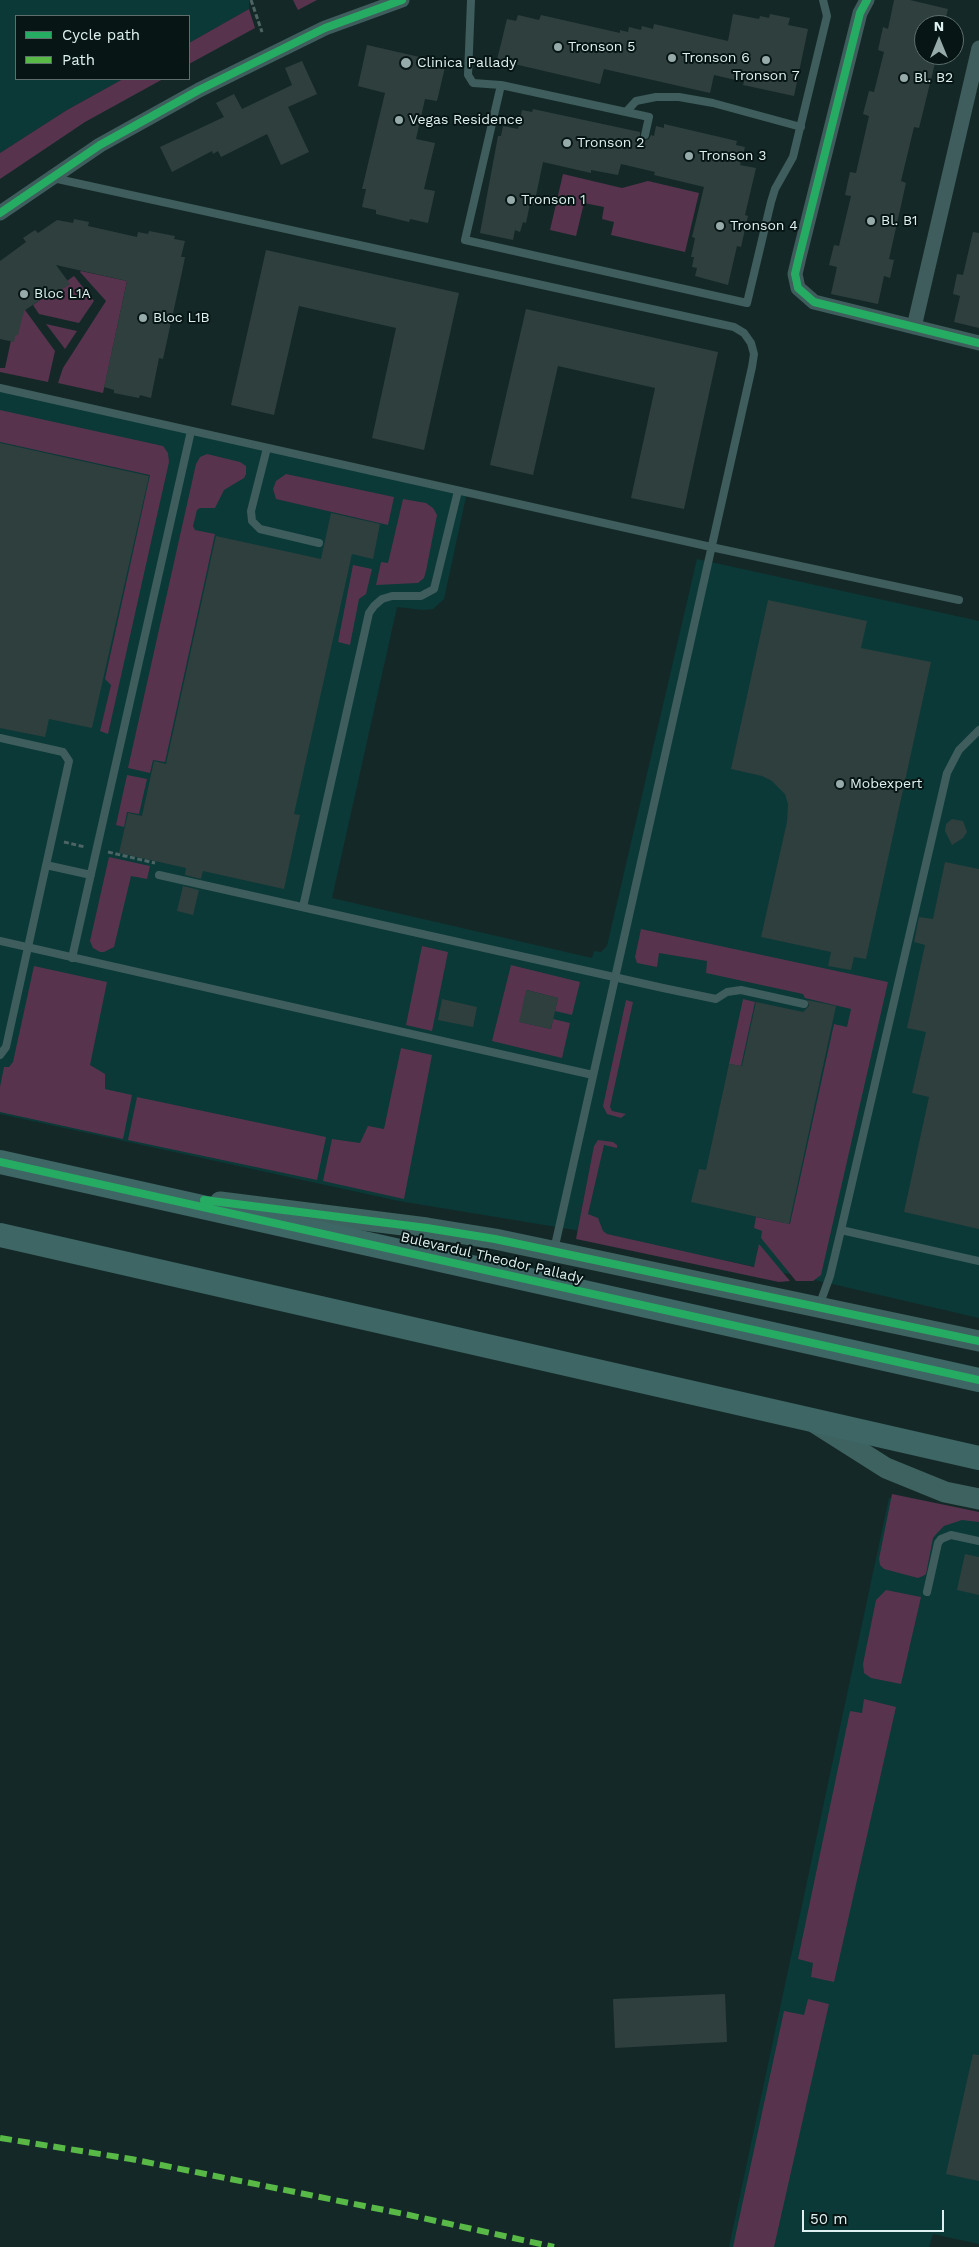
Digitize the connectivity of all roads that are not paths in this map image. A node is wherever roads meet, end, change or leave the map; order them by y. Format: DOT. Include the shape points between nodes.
graph roads {
  1 [pos="402,0"];
  2 [pos="471,0"];
  3 [pos="823,0"];
  4 [pos="867,0"];
  5 [pos="979,48"];
  6 [pos="501,85"];
  7 [pos="626,112"];
  8 [pos="800,127"];
  9 [pos="646,135"];
  10 [pos="51,177"];
  11 [pos="0,213"];
  12 [pos="914,328"];
  13 [pos="979,342"];
  14 [pos="0,388"];
  15 [pos="191,431"];
  16 [pos="267,448"];
  17 [pos="458,490"];
  18 [pos="319,542"];
  19 [pos="712,547"];
  20 [pos="959,600"];
  21 [pos="979,730"];
  22 [pos="0,738"];
  23 [pos="46,865"];
  24 [pos="90,875"];
  25 [pos="160,875"];
  26 [pos="302,907"];
  27 [pos="0,941"];
  28 [pos="28,948"];
  29 [pos="72,958"];
  30 [pos="614,978"];
  31 [pos="804,1004"];
  32 [pos="0,1056"];
  33 [pos="593,1076"];
  34 [pos="0,1162"];
  35 [pos="162,1198"];
  36 [pos="841,1230"];
  37 [pos="0,1236"];
  38 [pos="554,1250"];
  39 [pos="979,1261"];
  40 [pos="819,1306"];
  41 [pos="979,1341"];
  42 [pos="979,1380"];
  43 [pos="810,1420"];
  44 [pos="979,1458"];
  45 [pos="979,1500"];
  46 [pos="979,1541"];
  47 [pos="927,1592"];
  1 -- 10 [label="street" via="325,28 216,81 100,145"];
  2 -- 6 [label="lane" via="468,75 473,83"];
  3 -- 8 [label="lane" via="826,16"];
  4 -- 12 [label="street" via="860,13 795,274 798,288 814,302"];
  5 -- 12 [label="street"];
  6 -- 7 [label="lane"];
  6 -- 8 [label="lane" via="465,240 747,303 771,202 793,157"];
  7 -- 8 [label="lane" via="636,101 679,97"];
  7 -- 9 [label="lane" via="649,117"];
  10 -- 11 [label="street"];
  10 -- 19 [label="lane" via="739,330 751,343 754,354"];
  12 -- 13 [label="street"];
  14 -- 15 [label="lane"];
  15 -- 16 [label="lane"];
  15 -- 24 [label="lane"];
  16 -- 17 [label="lane"];
  16 -- 18 [label="lane" via="251,511 252,521 260,529"];
  17 -- 19 [label="lane"];
  17 -- 26 [label="lane" via="434,589 420,596 382,599 369,613"];
  19 -- 20 [label="lane"];
  19 -- 30 [label="lane"];
  21 -- 36 [label="lane" via="952,760 945,780"];
  22 -- 23 [label="lane" via="63,752 69,758"];
  23 -- 24 [label="lane"];
  23 -- 28 [label="lane"];
  24 -- 29 [label="lane"];
  25 -- 26 [label="lane"];
  26 -- 30 [label="lane"];
  27 -- 28 [label="lane"];
  28 -- 29 [label="lane"];
  28 -- 32 [label="lane" via="6,1047"];
  29 -- 33 [label="lane"];
  30 -- 31 [label="lane" via="716,998 741,990"];
  30 -- 33 [label="lane"];
  33 -- 38 [label="lane"];
  34 -- 35 [label="main road, Bulevardul Theodor Pallady"];
  35 -- 38 [label="street" via="234,1203 388,1223"];
  35 -- 42 [label="main road, Bulevardul Theodor Pallady"];
  36 -- 39 [label="lane"];
  36 -- 40 [label="lane"];
  37 -- 43 [label="main road"];
  38 -- 40 [label="street"];
  40 -- 41 [label="street"];
  43 -- 44 [label="main road"];
  43 -- 45 [label="street" via="886,1468 945,1492"];
  46 -- 47 [label="lane" via="951,1535 941,1539"];
}
